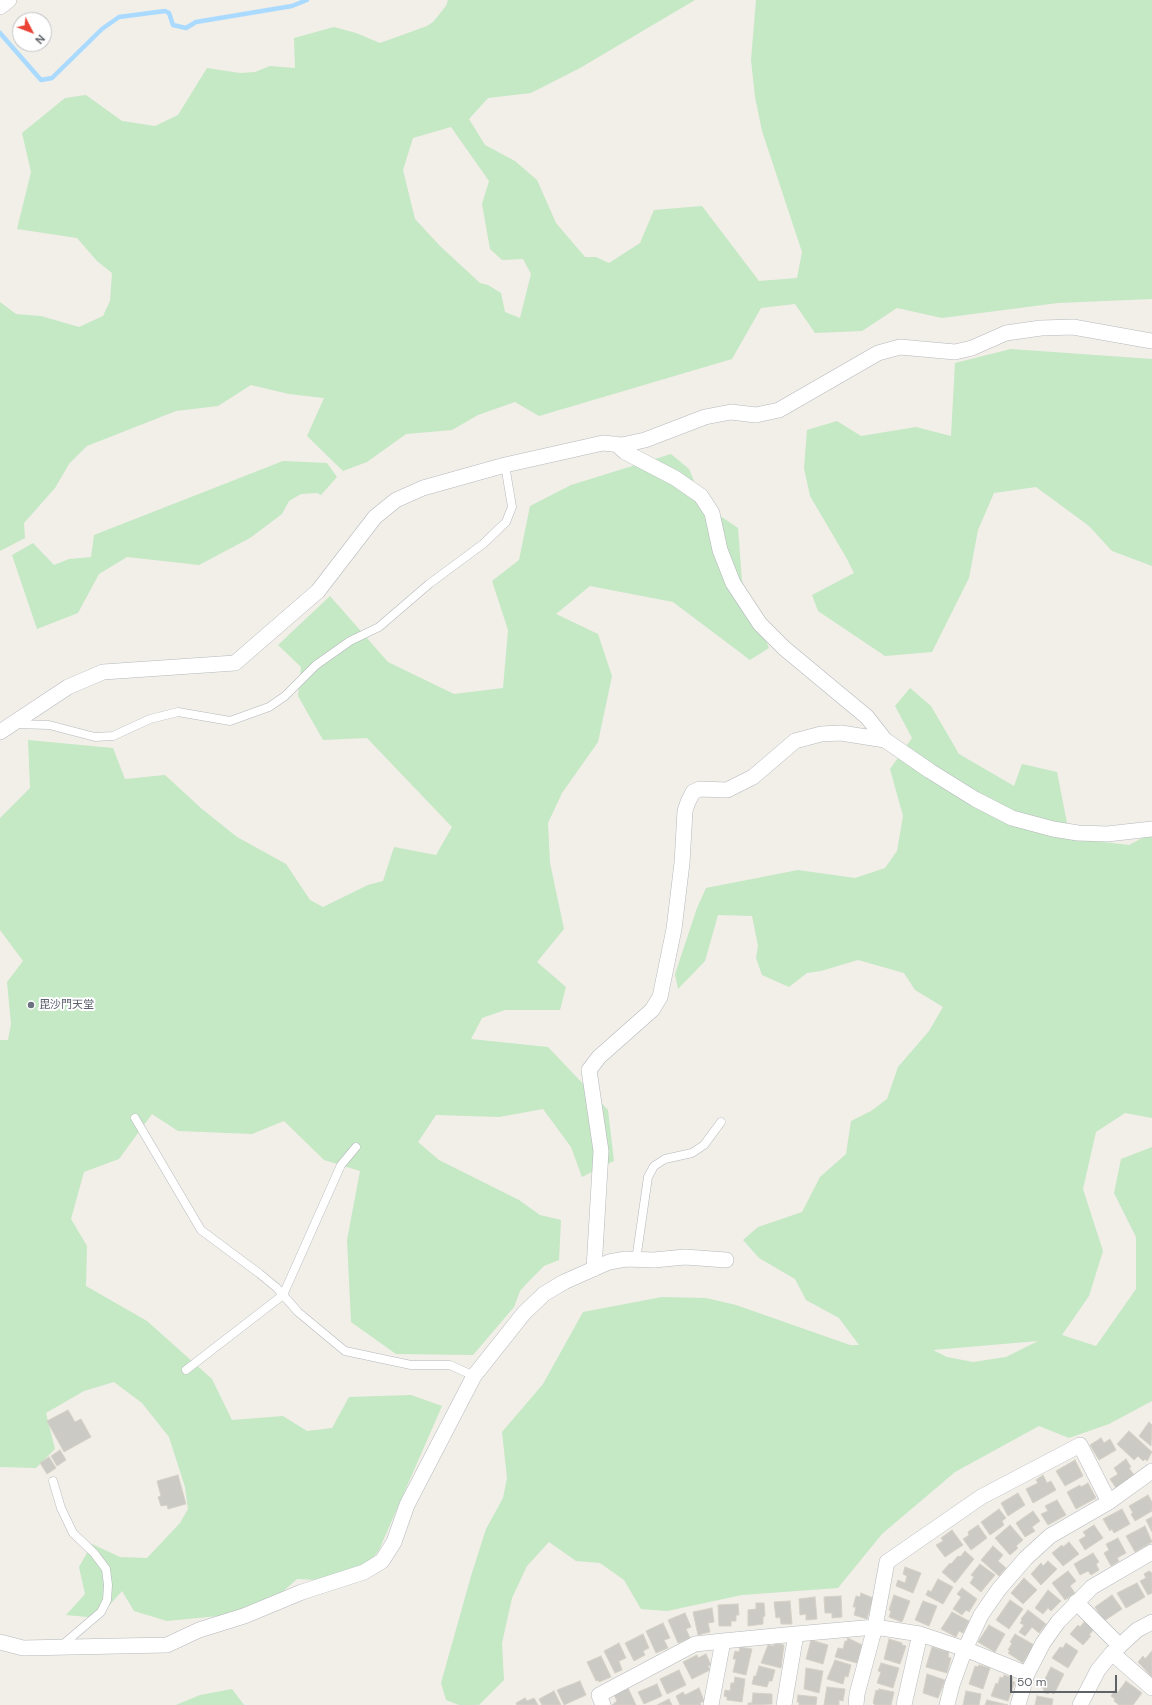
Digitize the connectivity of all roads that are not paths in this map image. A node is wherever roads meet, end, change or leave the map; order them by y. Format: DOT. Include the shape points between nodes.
graph roads {
  1 [pos="9,0"];
  2 [pos="0,7"];
  3 [pos="1152,341"];
  4 [pos="616,444"];
  5 [pos="505,465"];
  6 [pos="14,724"];
  7 [pos="0,732"];
  8 [pos="885,740"];
  9 [pos="1152,829"];
  10 [pos="135,1118"];
  11 [pos="721,1122"];
  12 [pos="356,1147"];
  13 [pos="636,1260"];
  14 [pos="726,1260"];
  15 [pos="594,1269"];
  16 [pos="283,1295"];
  17 [pos="186,1370"];
  18 [pos="474,1376"];
  19 [pos="1152,1471"];
  20 [pos="53,1481"];
  21 [pos="1109,1502"];
  22 [pos="1152,1552"];
  23 [pos="1076,1602"];
  24 [pos="1152,1622"];
  25 [pos="875,1628"];
  26 [pos="796,1634"];
  27 [pos="920,1634"];
  28 [pos="723,1641"];
  29 [pos="0,1642"];
  30 [pos="60,1647"];
  31 [pos="1116,1649"];
  32 [pos="965,1650"];
  33 [pos="1026,1674"];
  34 [pos="1152,1688"];
  35 [pos="603,1705"];
  36 [pos="711,1705"];
  37 [pos="784,1705"];
  38 [pos="856,1705"];
  39 [pos="904,1705"];
  40 [pos="947,1705"];
  41 [pos="1018,1705"];
  42 [pos="1080,1705"];
  1 -- 2 [label="street"];
  3 -- 4 [label="street" via="1073,327 1006,333 972,348 955,352 900,347 878,353 779,410 756,415 731,412 705,417 645,440"];
  4 -- 5 [label="street" via="603,443"];
  4 -- 8 [label="street" via="625,452 675,478 701,496 712,513 720,550 733,583 760,624 784,648 867,717"];
  5 -- 6 [label="street" via="423,488 396,500 375,517 318,592 235,663 103,672 68,687"];
  5 -- 6 [label="lane" via="512,507 506,522 483,544 428,584 379,627 350,641 316,665 270,707 230,721 178,712 150,719 113,736 95,737 49,725"];
  6 -- 7 [label="street"];
  8 -- 9 [label="street" via="975,799 1012,818 1078,833 1107,834"];
  8 -- 15 [label="street" via="841,733 821,734 795,741 753,777 740,784 728,790 700,789 693,792 690,797 685,811 674,929 660,997 652,1010 588,1070 601,1151"];
  10 -- 16 [label="lane" via="201,1230 260,1274"];
  11 -- 13 [label="lane" via="704,1145 692,1153 665,1160 654,1166 648,1177"];
  12 -- 16 [label="lane" via="341,1165"];
  13 -- 14 [label="street" via="685,1257"];
  13 -- 15 [label="street" via="609,1262"];
  15 -- 18 [label="street" via="544,1294 524,1313"];
  16 -- 17 [label="lane"];
  16 -- 18 [label="lane" via="298,1312 345,1351 411,1365 450,1366"];
  18 -- 30 [label="street" via="407,1505 394,1542 382,1561 364,1572 199,1630 167,1645"];
  19 -- 21 [label="street"];
  20 -- 30 [label="lane" via="61,1508 73,1532 106,1569 108,1585 107,1600 101,1612"];
  21 -- 25 [label="street" via="1080,1446 981,1497 887,1562"];
  21 -- 32 [label="street" via="1050,1536 1026,1558 995,1594 981,1615"];
  22 -- 23 [label="street" via="1092,1587"];
  23 -- 31 [label="street"];
  23 -- 33 [label="street" via="1043,1643"];
  24 -- 31 [label="street" via="1137,1630"];
  25 -- 26 [label="street"];
  25 -- 27 [label="street"];
  25 -- 38 [label="street"];
  26 -- 28 [label="street"];
  26 -- 37 [label="street"];
  27 -- 32 [label="street"];
  27 -- 39 [label="street"];
  28 -- 35 [label="street" via="695,1644 599,1695"];
  28 -- 36 [label="street"];
  29 -- 30 [label="street" via="24,1648"];
  31 -- 34 [label="street"];
  31 -- 42 [label="street" via="1098,1670"];
  32 -- 33 [label="street"];
  32 -- 40 [label="street"];
  33 -- 41 [label="street"];
}
